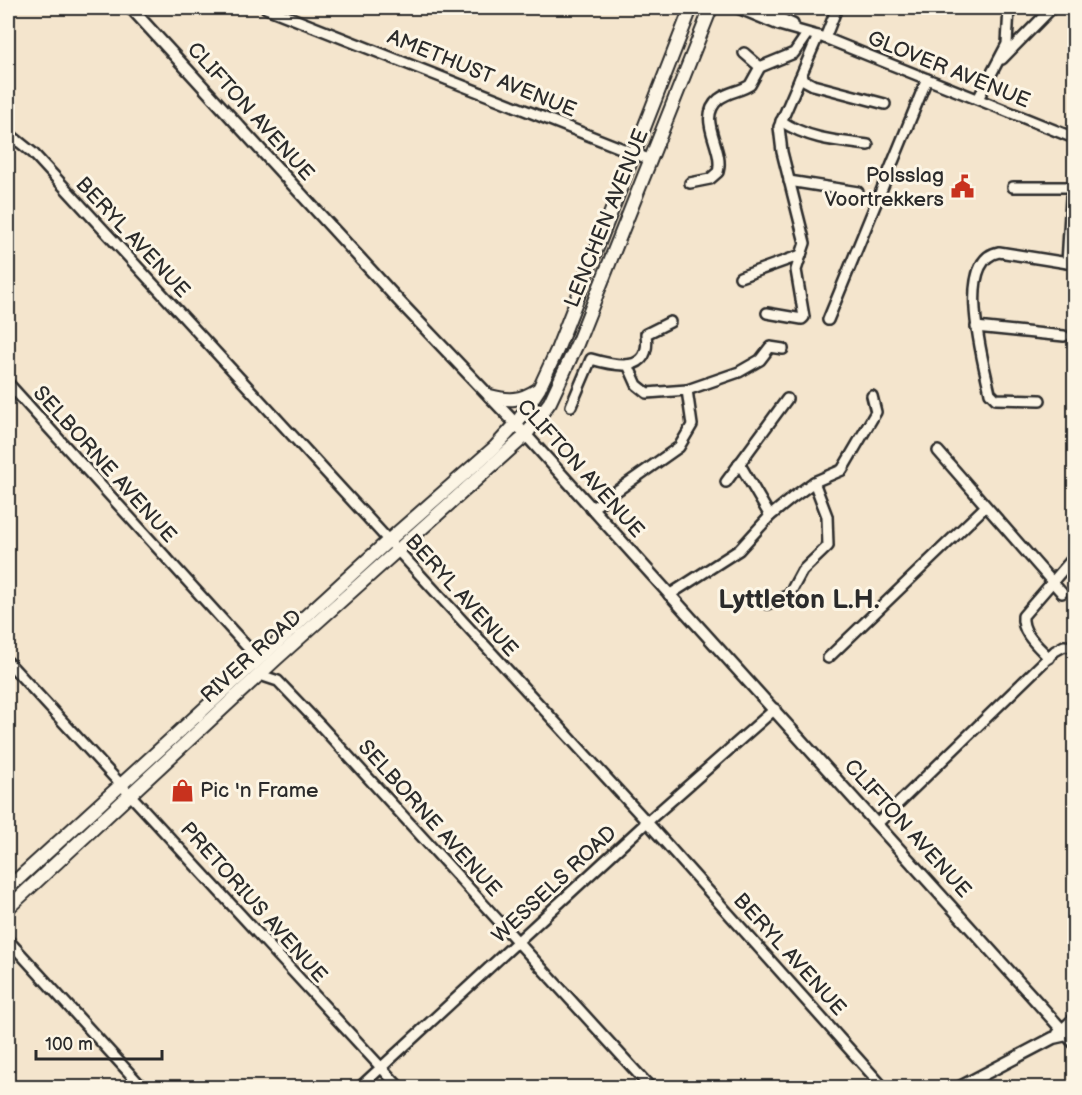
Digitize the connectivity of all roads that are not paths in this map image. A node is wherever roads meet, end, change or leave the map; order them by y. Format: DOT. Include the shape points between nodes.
graph roads {
  1 [pos="131,8"];
  2 [pos="266,8"];
  3 [pos="691,8"];
  4 [pos="711,8"];
  5 [pos="738,8"];
  6 [pos="757,8"];
  7 [pos="837,8"];
  8 [pos="1009,8"];
  9 [pos="1052,8"];
  10 [pos="815,36"];
  11 [pos="744,53"];
  12 [pos="1000,61"];
  13 [pos="760,68"];
  14 [pos="800,78"];
  15 [pos="927,79"];
  16 [pos="978,99"];
  17 [pos="885,104"];
  18 [pos="781,121"];
  19 [pos="8,133"];
  20 [pos="1074,138"];
  21 [pos="868,145"];
  22 [pos="636,154"];
  23 [pos="651,160"];
  24 [pos="789,181"];
  25 [pos="690,183"];
  26 [pos="1013,187"];
  27 [pos="1073,191"];
  28 [pos="858,192"];
  29 [pos="801,255"];
  30 [pos="1071,264"];
  31 [pos="741,276"];
  32 [pos="766,313"];
  33 [pos="828,320"];
  34 [pos="670,322"];
  35 [pos="976,327"];
  36 [pos="1064,336"];
  37 [pos="783,349"];
  38 [pos="628,366"];
  39 [pos="8,383"];
  40 [pos="538,389"];
  41 [pos="687,390"];
  42 [pos="490,396"];
  43 [pos="872,396"];
  44 [pos="787,399"];
  45 [pos="1040,400"];
  46 [pos="571,406"];
  47 [pos="516,424"];
  48 [pos="525,436"];
  49 [pos="938,451"];
  50 [pos="739,463"];
  51 [pos="726,482"];
  52 [pos="814,482"];
  53 [pos="985,507"];
  54 [pos="591,508"];
  55 [pos="770,516"];
  56 [pos="387,541"];
  57 [pos="398,550"];
  58 [pos="1074,557"];
  59 [pos="1052,581"];
  60 [pos="1062,593"];
  61 [pos="669,595"];
  62 [pos="767,604"];
  63 [pos="1074,647"];
  64 [pos="249,648"];
  65 [pos="270,656"];
  66 [pos="828,657"];
  67 [pos="1049,658"];
  68 [pos="8,662"];
  69 [pos="257,669"];
  70 [pos="278,681"];
  71 [pos="775,709"];
  72 [pos="126,788"];
  73 [pos="647,822"];
  74 [pos="878,823"];
  75 [pos="8,888"];
  76 [pos="8,908"];
  77 [pos="8,939"];
  78 [pos="519,942"];
  79 [pos="1071,1030"];
  80 [pos="1074,1043"];
  81 [pos="382,1068"];
  82 [pos="143,1088"];
  83 [pos="359,1088"];
  84 [pos="400,1088"];
  85 [pos="651,1088"];
  86 [pos="884,1088"];
  87 [pos="958,1088"];
  1 -- 42 [label="street, CLIFTON AVENUE"];
  2 -- 22 [label="street, AMETHUST AVENUE"];
  3 -- 22 [label="main road, LENCHEN AVENUE"];
  4 -- 23 [label="main road, LENCHEN AVENUE"];
  5 -- 10 [label="street, GLOVER AVENUE"];
  6 -- 10 [label="street, GLOVER AVENUE"];
  7 -- 10 [label="street"];
  8 -- 12 [label="street" via="1008,38"];
  9 -- 12 [label="street"];
  10 -- 13 [label="street" via="794,53"];
  10 -- 14 [label="street"];
  10 -- 15 [label="street, GLOVER AVENUE"];
  11 -- 13 [label="street"];
  12 -- 16 [label="street"];
  13 -- 25 [label="street" via="750,85 722,97 713,107 709,122 719,154 718,172 710,179"];
  14 -- 17 [label="street"];
  14 -- 18 [label="street"];
  15 -- 16 [label="street, GLOVER AVENUE"];
  15 -- 33 [label="street"];
  16 -- 20 [label="street, GLOVER AVENUE"];
  18 -- 21 [label="street" via="814,137"];
  18 -- 24 [label="street" via="780,140"];
  19 -- 56 [label="street, BERYL AVENUE" via="33,153"];
  22 -- 23 [label="street, AMETHUST AVENUE"];
  22 -- 40 [label="main road, LENCHEN AVENUE"];
  23 -- 48 [label="main road, LENCHEN AVENUE" via="571,358 550,402"];
  24 -- 28 [label="street"];
  24 -- 29 [label="street" via="806,243"];
  26 -- 27 [label="street"];
  27 -- 30 [label="street"];
  29 -- 31 [label="street"];
  29 -- 32 [label="street" via="796,270 804,318"];
  30 -- 35 [label="street" via="1008,252 992,253 981,264 975,287"];
  34 -- 38 [label="street" via="646,334 646,351"];
  35 -- 36 [label="street"];
  35 -- 45 [label="street" via="991,396"];
  37 -- 41 [label="street" via="770,347 760,360 739,372"];
  38 -- 41 [label="street" via="637,385 647,393"];
  38 -- 46 [label="street" via="591,359"];
  39 -- 64 [label="street, SELBORNE AVENUE"];
  40 -- 42 [label="main road" via="509,401"];
  40 -- 47 [label="main road, LENCHEN AVENUE"];
  41 -- 54 [label="street" via="692,425 679,447"];
  42 -- 47 [label="street, CLIFTON AVENUE"];
  43 -- 52 [label="street" via="876,412 845,465 837,473"];
  44 -- 50 [label="street"];
  47 -- 48 [label="street, CLIFTON AVENUE"];
  47 -- 56 [label="main road, RIVER ROAD"];
  48 -- 54 [label="street, CLIFTON AVENUE"];
  48 -- 57 [label="main road, RIVER ROAD"];
  49 -- 53 [label="street"];
  50 -- 51 [label="street"];
  50 -- 55 [label="street"];
  52 -- 55 [label="street"];
  52 -- 62 [label="street" via="826,516 828,546 802,571 789,595"];
  53 -- 59 [label="street"];
  53 -- 66 [label="street"];
  54 -- 61 [label="street, CLIFTON AVENUE"];
  55 -- 61 [label="street" via="739,550"];
  56 -- 57 [label="street, BERYL AVENUE"];
  56 -- 65 [label="main road, RIVER ROAD"];
  57 -- 65 [label="main road, RIVER ROAD"];
  57 -- 73 [label="street, BERYL AVENUE"];
  58 -- 59 [label="street"];
  59 -- 60 [label="street"];
  59 -- 67 [label="street" via="1028,610 1022,624"];
  61 -- 71 [label="street, CLIFTON AVENUE"];
  63 -- 67 [label="street" via="1059,648"];
  64 -- 65 [label="street"];
  64 -- 69 [label="street, SELBORNE AVENUE"];
  65 -- 69 [label="main road, RIVER ROAD"];
  65 -- 70 [label="street"];
  67 -- 74 [label="street"];
  68 -- 72 [label="street, PRETORIUS AVENUE"];
  69 -- 70 [label="street, SELBORNE AVENUE"];
  69 -- 72 [label="main road, RIVER ROAD"];
  70 -- 78 [label="street, SELBORNE AVENUE"];
  71 -- 73 [label="street, WESSELS ROAD"];
  71 -- 74 [label="street, CLIFTON AVENUE"];
  72 -- 75 [label="main road, RIVER ROAD"];
  72 -- 76 [label="main road, RIVER ROAD"];
  72 -- 81 [label="street, PRETORIUS AVENUE"];
  73 -- 78 [label="street, WESSELS ROAD"];
  73 -- 86 [label="street, BERYL AVENUE"];
  74 -- 79 [label="street, CLIFTON AVENUE" via="999,958"];
  77 -- 82 [label="street"];
  78 -- 81 [label="street, WESSELS ROAD"];
  78 -- 85 [label="street, SELBORNE AVENUE"];
  79 -- 80 [label="street, CLIFTON AVENUE"];
  79 -- 87 [label="street"];
  81 -- 83 [label="street, WESSELS ROAD"];
  81 -- 84 [label="street, PRETORIUS AVENUE"];
}
